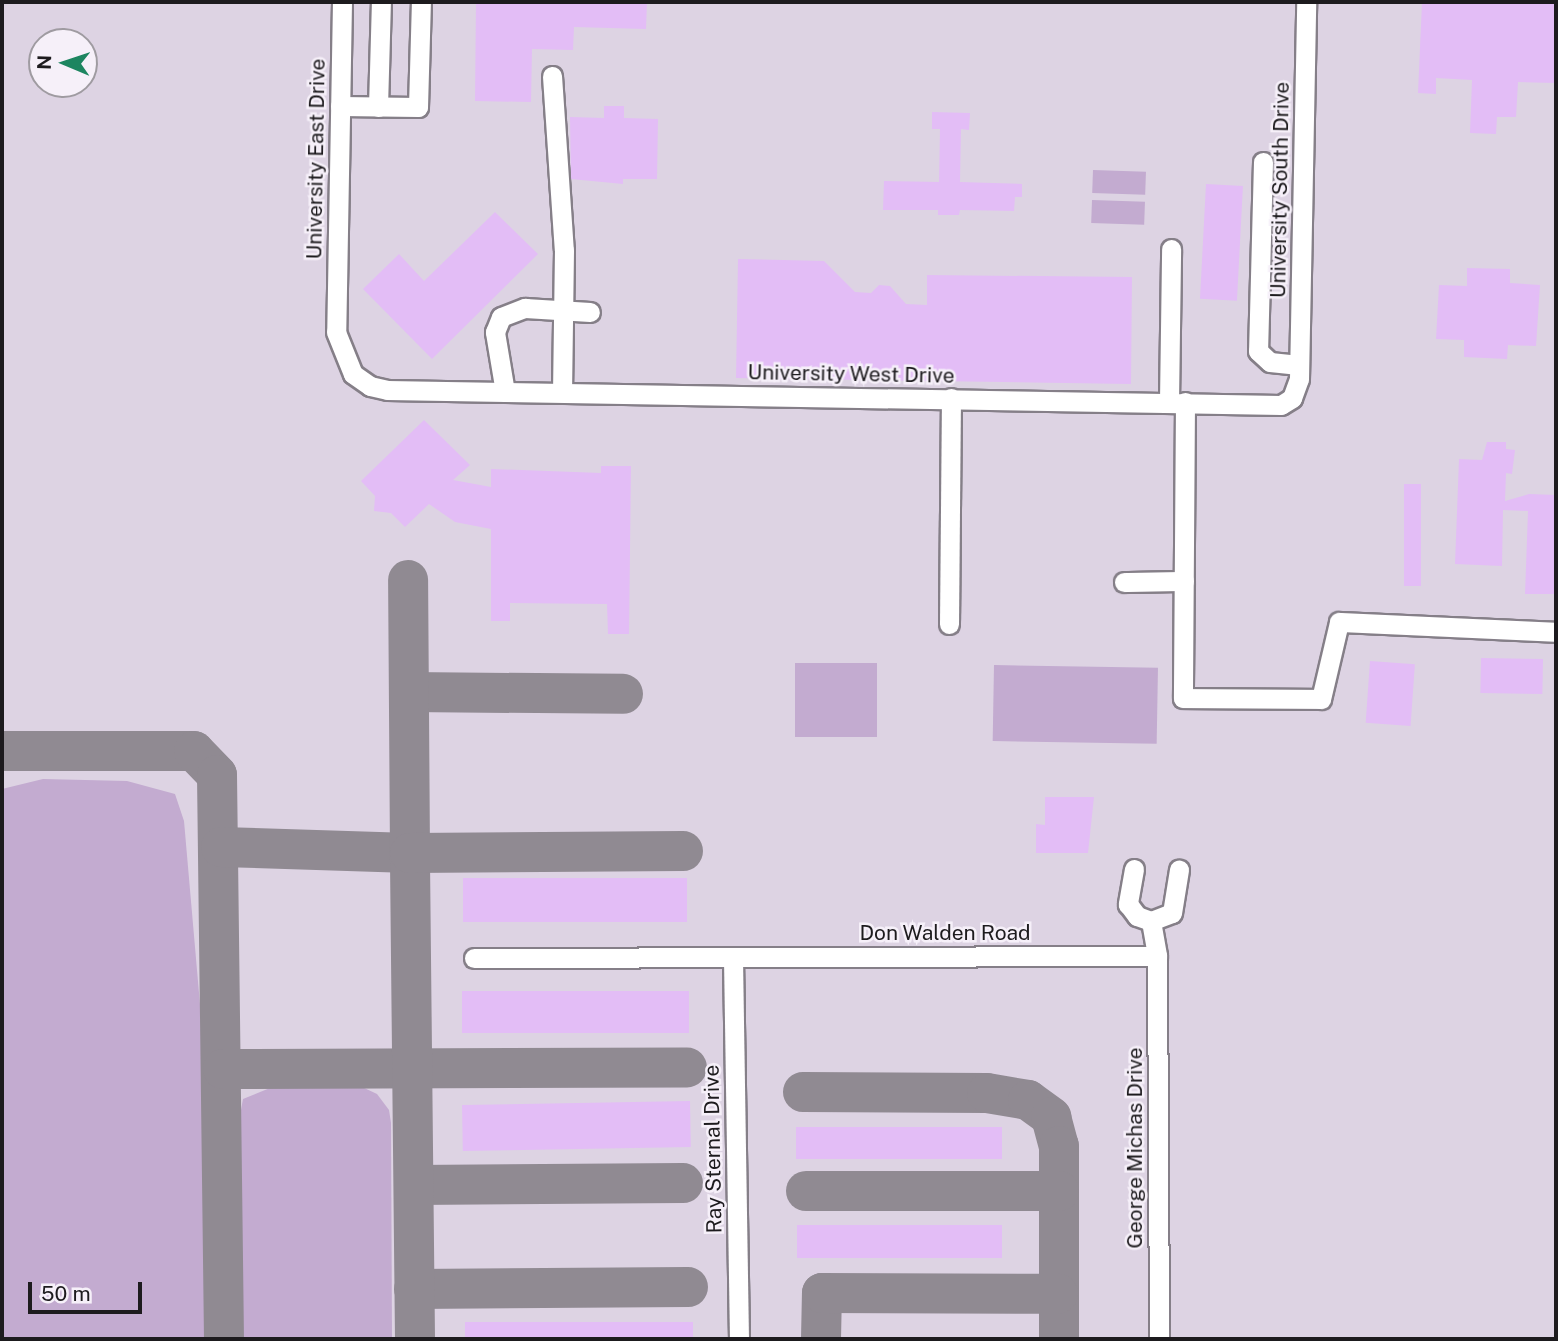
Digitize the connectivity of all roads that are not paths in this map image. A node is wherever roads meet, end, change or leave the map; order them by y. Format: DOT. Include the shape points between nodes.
graph roads {
  1 [pos="342,2"];
  2 [pos="381,2"];
  3 [pos="421,2"];
  4 [pos="1306,2"];
  5 [pos="552,76"];
  6 [pos="340,106"];
  7 [pos="378,107"];
  8 [pos="1263,162"];
  9 [pos="1171,249"];
  10 [pos="563,312"];
  11 [pos="590,312"];
  12 [pos="1299,372"];
  13 [pos="387,390"];
  14 [pos="505,392"];
  15 [pos="562,392"];
  16 [pos="951,398"];
  17 [pos="1177,402"];
  18 [pos="1184,581"];
  19 [pos="1124,582"];
  20 [pos="949,624"];
  21 [pos="1556,632"];
  22 [pos="1134,869"];
  23 [pos="1178,870"];
  24 [pos="1152,921"];
  25 [pos="1157,956"];
  26 [pos="474,958"];
  27 [pos="733,958"];
  28 [pos="738,1339"];
  29 [pos="1159,1339"];
  1 -- 6 [label="street, University East Drive"];
  2 -- 7 [label="street"];
  3 -- 7 [label="street" via="418,107"];
  4 -- 12 [label="street, University South Drive"];
  5 -- 10 [label="street" via="564,250"];
  6 -- 7 [label="street"];
  6 -- 13 [label="street, University East Drive" via="339,347 353,374"];
  8 -- 12 [label="street" via="1258,351 1270,362"];
  9 -- 17 [label="street"];
  10 -- 11 [label="street"];
  10 -- 14 [label="street" via="525,308 501,317 495,332"];
  10 -- 15 [label="street"];
  12 -- 17 [label="street, University West Drive" via="1292,398 1280,405"];
  13 -- 14 [label="street, University West Drive"];
  14 -- 15 [label="street, University West Drive"];
  15 -- 16 [label="street, University West Drive"];
  16 -- 17 [label="street, University West Drive"];
  16 -- 20 [label="street"];
  17 -- 18 [label="street"];
  18 -- 19 [label="street"];
  18 -- 21 [label="street" via="1183,698 1321,698 1339,622"];
  22 -- 24 [label="street" via="1128,904 1137,916"];
  23 -- 24 [label="street" via="1172,913"];
  24 -- 25 [label="street, George Michas Drive"];
  25 -- 27 [label="street, Don Walden Road"];
  25 -- 29 [label="street, George Michas Drive"];
  26 -- 27 [label="street, Don Walden Road"];
  27 -- 28 [label="street, Ray Sternal Drive"];
}
